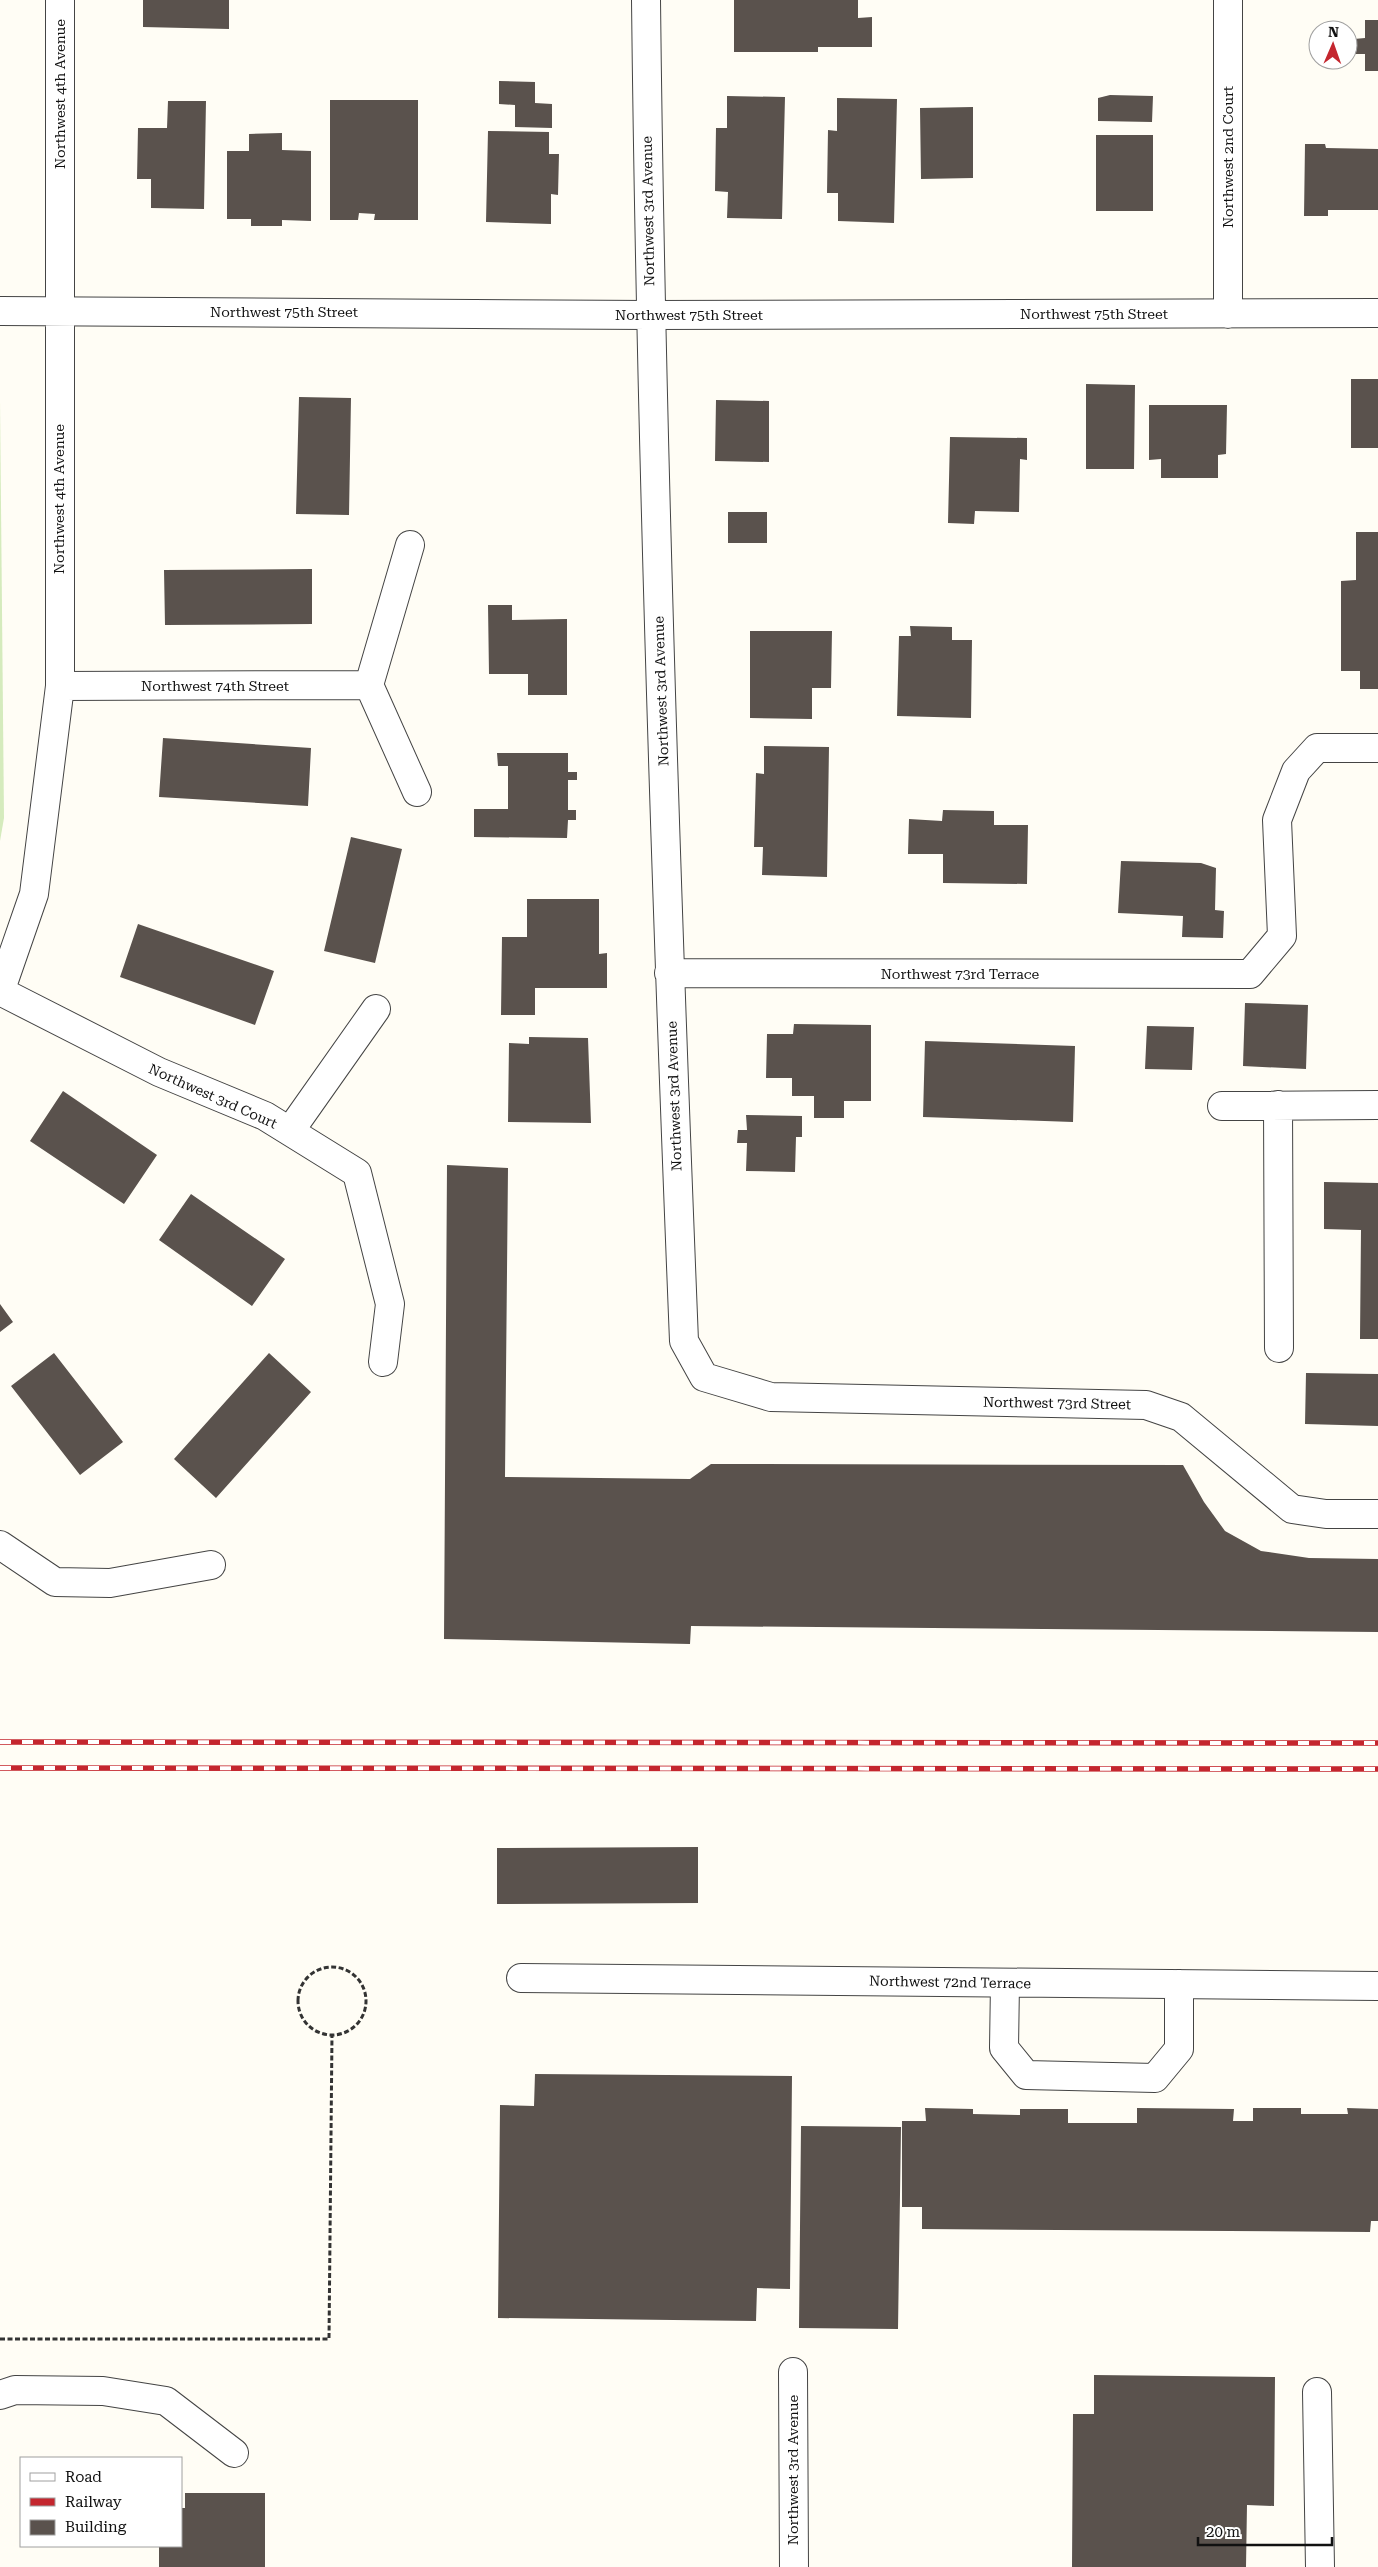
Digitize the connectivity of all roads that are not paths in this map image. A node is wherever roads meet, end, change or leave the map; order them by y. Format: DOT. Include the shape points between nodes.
graph roads {
  1 [pos="60,0"];
  2 [pos="646,0"];
  3 [pos="1228,0"];
  4 [pos="0,311"];
  5 [pos="59,312"];
  6 [pos="1378,313"];
  7 [pos="1228,314"];
  8 [pos="650,315"];
  9 [pos="410,545"];
  10 [pos="369,685"];
  11 [pos="60,686"];
  12 [pos="1378,748"];
  13 [pos="417,792"];
  14 [pos="669,973"];
  15 [pos="0,992"];
  16 [pos="376,1009"];
  17 [pos="1278,1105"];
  18 [pos="1378,1105"];
  19 [pos="1222,1106"];
  20 [pos="290,1131"];
  21 [pos="1279,1348"];
  22 [pos="383,1362"];
  23 [pos="704,1378"];
  24 [pos="1378,1514"];
  25 [pos="0,1545"];
  26 [pos="210,1565"];
  27 [pos="521,1978"];
  28 [pos="1005,1983"];
  29 [pos="1179,1984"];
  30 [pos="1378,1986"];
  31 [pos="793,2372"];
  32 [pos="1318,2392"];
  33 [pos="0,2395"];
  34 [pos="234,2453"];
  35 [pos="794,2567"];
  36 [pos="1320,2567"];
  1 -- 5 [label="street, Northwest 4th Avenue"];
  2 -- 8 [label="street, Northwest 3rd Avenue"];
  3 -- 7 [label="street, Northwest 2nd Court"];
  4 -- 5 [label="street, Northwest 75th Street"];
  5 -- 8 [label="street, Northwest 75th Street"];
  5 -- 11 [label="street, Northwest 4th Avenue"];
  6 -- 7 [label="street, Northwest 75th Street"];
  7 -- 8 [label="street, Northwest 75th Street"];
  8 -- 14 [label="street, Northwest 3rd Avenue"];
  9 -- 10 [label="street"];
  10 -- 11 [label="street, Northwest 74th Street"];
  10 -- 13 [label="street"];
  11 -- 15 [label="street, Northwest 4th Avenue" via="34,894"];
  12 -- 14 [label="street, Northwest 73rd Terrace" via="1318,748 1296,771 1277,820 1282,936 1250,974"];
  14 -- 23 [label="street, Northwest 3rd Avenue" via="684,1341"];
  15 -- 20 [label="street, Northwest 3rd Court" via="159,1072 265,1116"];
  16 -- 20 [label="street"];
  17 -- 18 [label="street"];
  17 -- 19 [label="street"];
  17 -- 21 [label="street"];
  20 -- 22 [label="street, Northwest 3rd Court" via="357,1173 390,1304"];
  23 -- 24 [label="street, Northwest 73rd Street" via="771,1398 1146,1405 1181,1417 1292,1509 1326,1514"];
  25 -- 26 [label="street" via="55,1582 110,1583"];
  27 -- 28 [label="street, Northwest 72nd Terrace"];
  28 -- 29 [label="street, Northwest 72nd Terrace"];
  28 -- 29 [label="street" via="1004,2048 1026,2075 1155,2078 1179,2049"];
  29 -- 30 [label="street, Northwest 72nd Terrace"];
  31 -- 35 [label="street, Northwest 3rd Avenue"];
  32 -- 36 [label="street"];
  33 -- 34 [label="street" via="15,2390 103,2391 166,2401"];
}
